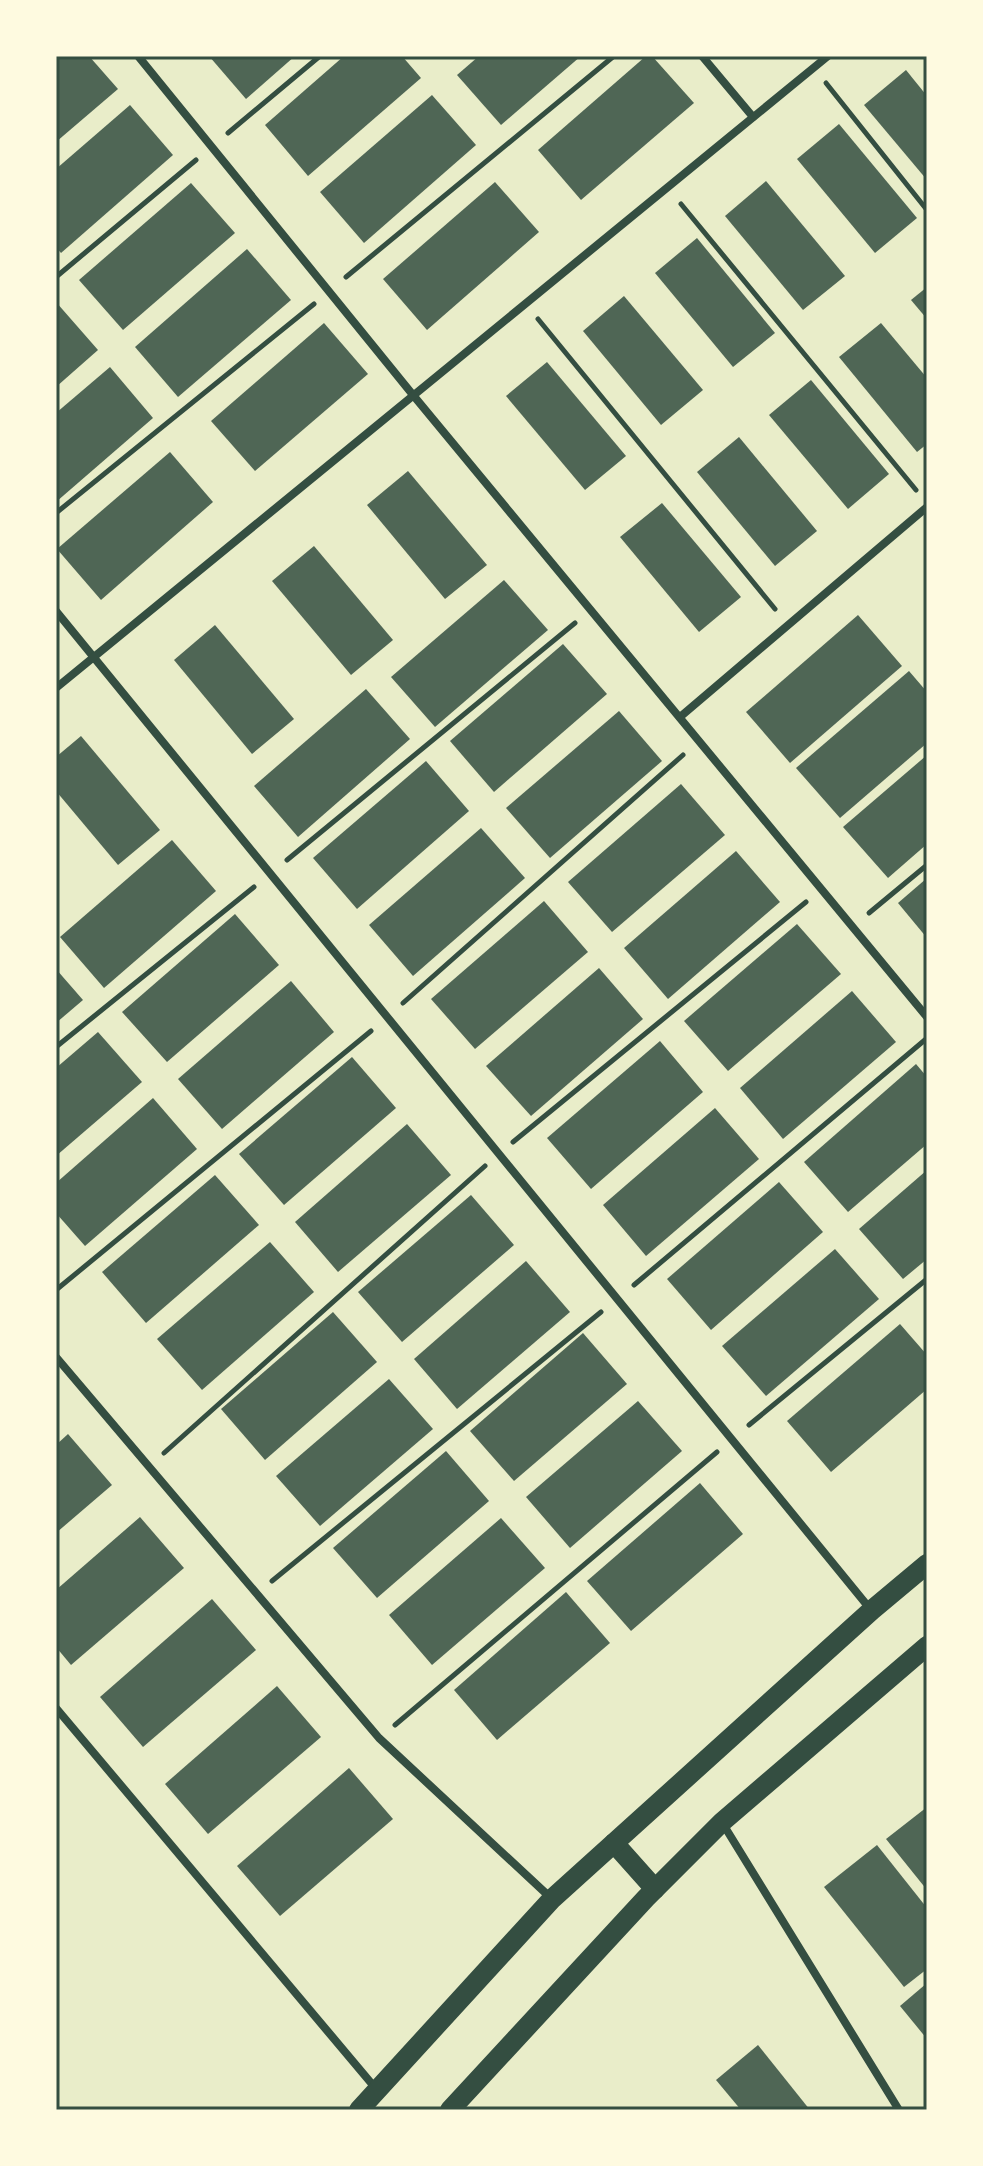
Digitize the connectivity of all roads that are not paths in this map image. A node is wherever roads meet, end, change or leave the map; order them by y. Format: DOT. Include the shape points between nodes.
graph roads {
  1 [pos="138,56"];
  2 [pos="702,56"];
  3 [pos="828,56"];
  4 [pos="753,117"];
  5 [pos="413,395"];
  6 [pos="927,507"];
  7 [pos="56,611"];
  8 [pos="94,657"];
  9 [pos="56,688"];
  10 [pos="680,717"];
  11 [pos="927,1017"];
  12 [pos="56,1357"];
  13 [pos="927,1564"];
  14 [pos="872,1610"];
  15 [pos="927,1646"];
  16 [pos="56,1708"];
  17 [pos="722,1822"];
  18 [pos="614,1843"];
  19 [pos="655,1889"];
  20 [pos="552,1899"];
  21 [pos="377,2090"];
  22 [pos="359,2110"];
  23 [pos="450,2110"];
  24 [pos="899,2110"];
  1 -- 5 [label="street"];
  2 -- 4 [label="street"];
  3 -- 4 [label="street"];
  4 -- 5 [label="street"];
  5 -- 8 [label="street"];
  5 -- 10 [label="street"];
  6 -- 10 [label="street"];
  7 -- 8 [label="street"];
  8 -- 9 [label="street"];
  8 -- 14 [label="street"];
  10 -- 11 [label="street"];
  12 -- 20 [label="street" via="379,1738"];
  13 -- 14 [label="main road"];
  14 -- 18 [label="main road"];
  15 -- 17 [label="main road"];
  16 -- 21 [label="street"];
  17 -- 19 [label="main road"];
  17 -- 24 [label="street"];
  18 -- 19 [label="main road"];
  18 -- 20 [label="main road"];
  19 -- 23 [label="main road"];
  20 -- 21 [label="main road"];
  21 -- 22 [label="main road"];
}
